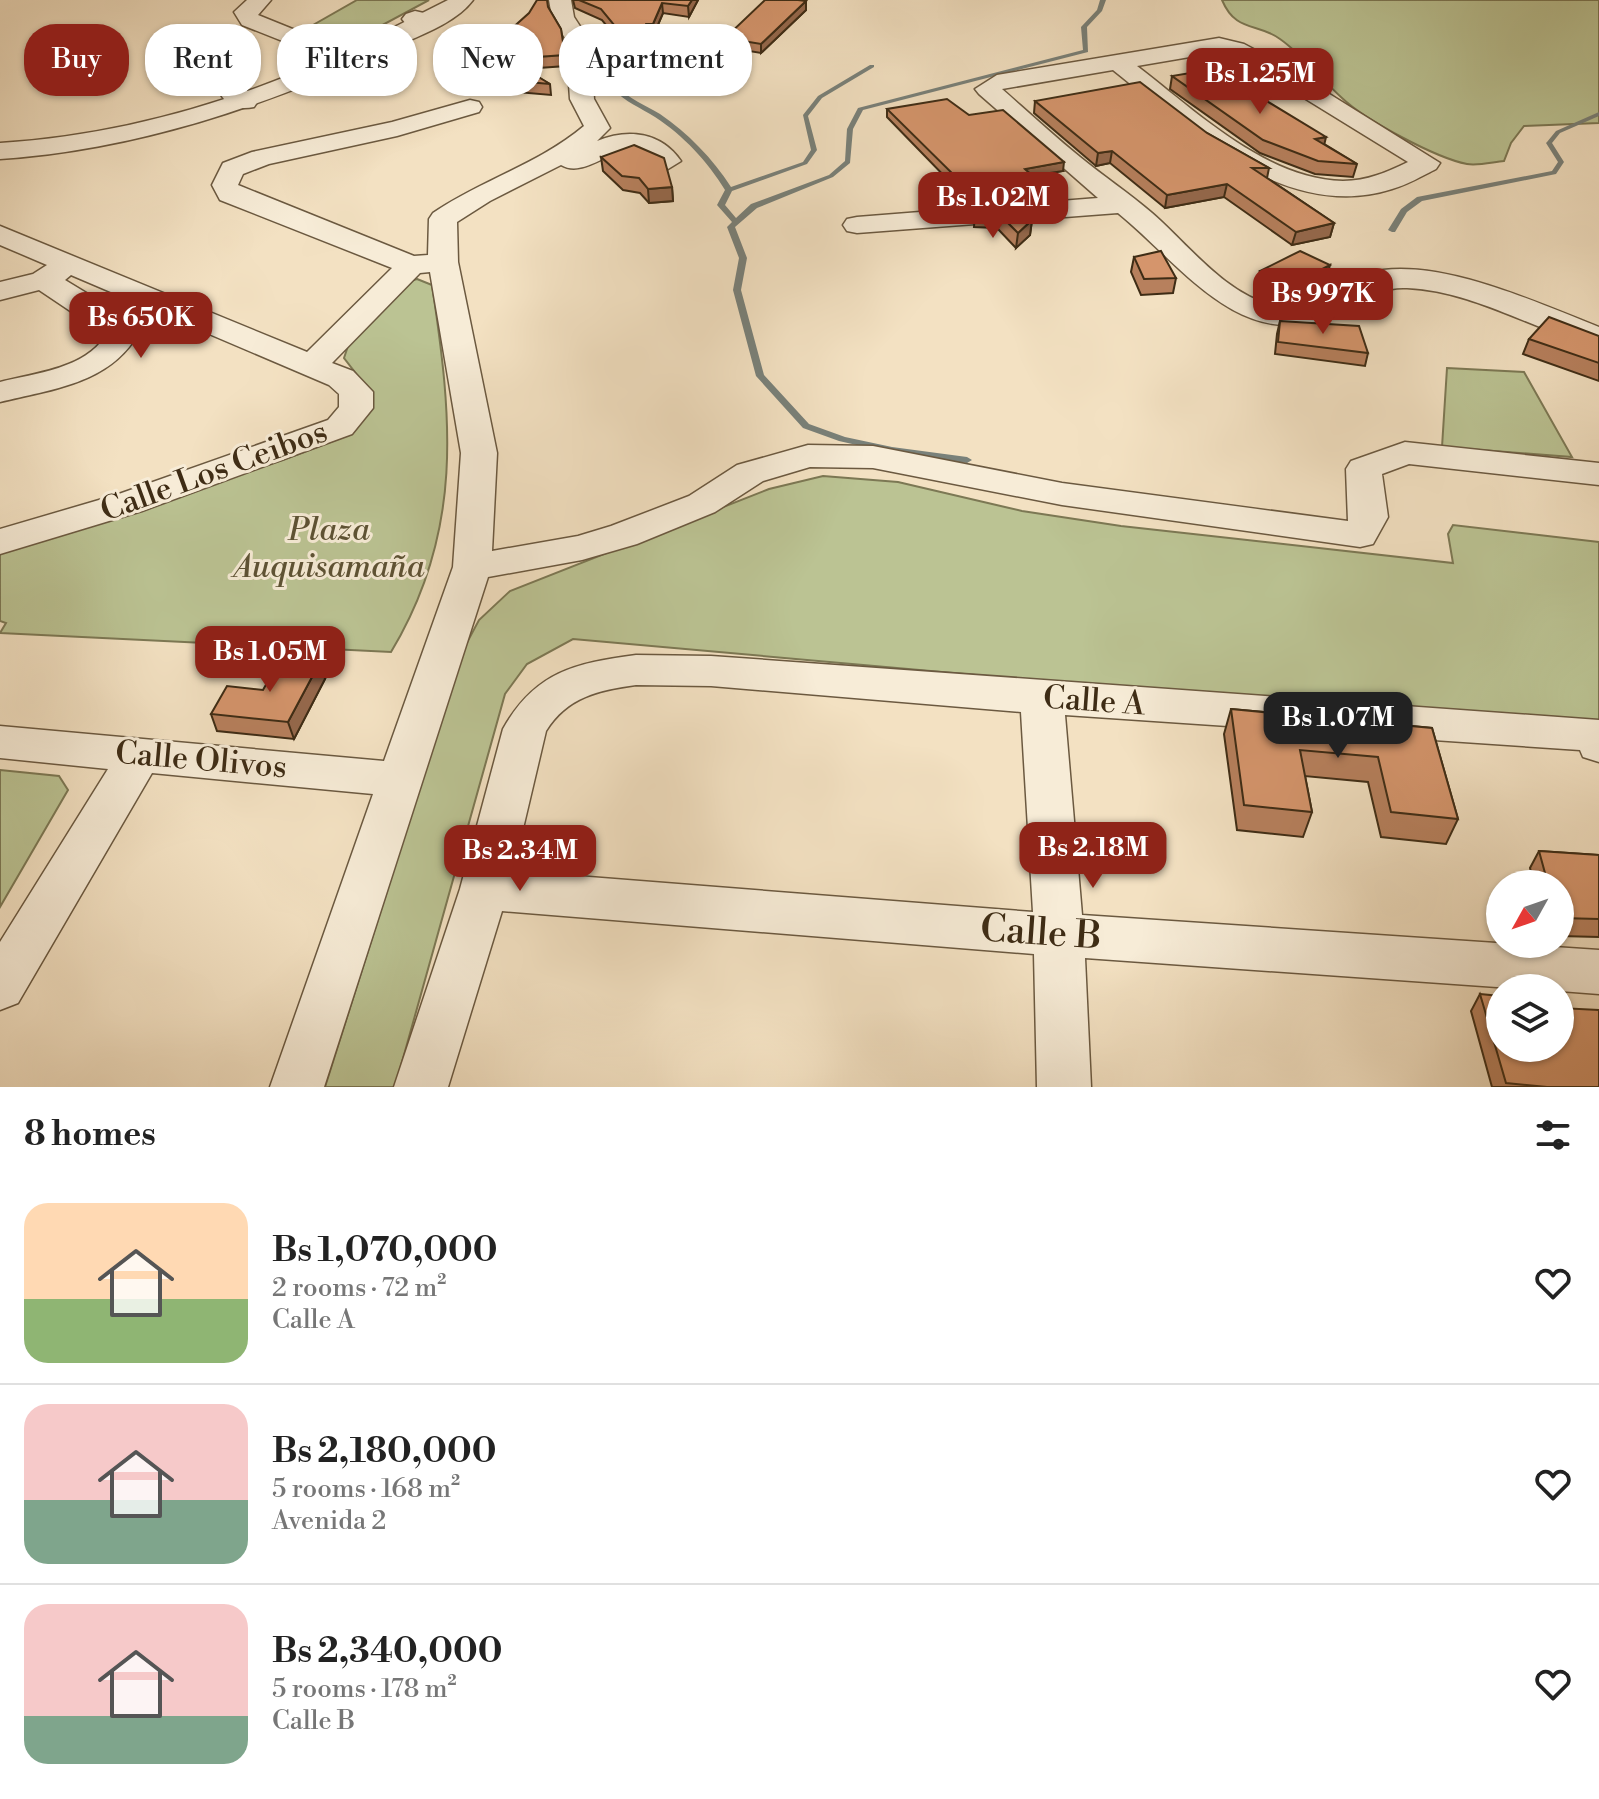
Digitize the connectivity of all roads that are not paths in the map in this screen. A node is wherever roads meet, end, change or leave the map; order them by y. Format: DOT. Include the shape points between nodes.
graph roads {
  1 [pos="260,0"];
  2 [pos="444,0"];
  3 [pos="462,0"];
  4 [pos="560,0"];
  5 [pos="422,20"];
  6 [pos="414,24"];
  7 [pos="277,31"];
  8 [pos="1120,64"];
  9 [pos="277,83"];
  10 [pos="470,107"];
  11 [pos="0,150"];
  12 [pos="668,161"];
  13 [pos="539,170"];
  14 [pos="1125,204"];
  15 [pos="857,225"];
  16 [pos="0,235"];
  17 [pos="427,264"];
  18 [pos="57,272"];
  19 [pos="0,291"];
  20 [pos="1599,338"];
  21 [pos="311,366"];
  22 [pos="0,392"];
  23 [pos="1599,474"];
  24 [pos="0,542"];
  25 [pos="472,567"];
  26 [pos="1042,698"];
  27 [pos="1597,740"];
  28 [pos="0,742"];
  29 [pos="141,754"];
  30 [pos="403,780"];
  31 [pos="484,889"];
  32 [pos="1059,935"];
  33 [pos="1599,972"];
  34 [pos="0,987"];
  35 [pos="297,1087"];
  36 [pos="421,1087"];
  37 [pos="1064,1087"];
  1 -- 7 [label="street" via="245,12 250,20"];
  2 -- 5 [label="street"];
  3 -- 5 [label="street"];
  4 -- 13 [label="street" via="560,13 595,68 581,84 582,99 597,128"];
  5 -- 6 [label="street"];
  8 -- 8 [label="street" via="1242,155 1301,184 1348,189 1376,185 1427,163 1363,120 1236,49 1191,47"];
  8 -- 14 [label="street" via="1012,79 987,89"];
  9 -- 11 [label="street" via="104,137 26,151"];
  10 -- 17 [label="street" via="261,158 232,169 225,185 230,194"];
  12 -- 13 [label="street" via="646,140 637,139"];
  13 -- 17 [label="street" via="443,219"];
  14 -- 15 [label="street"];
  14 -- 20 [label="street" via="1211,282 1257,309 1289,317 1328,310 1361,286 1382,279 1423,279"];
  16 -- 18 [label="street"];
  17 -- 21 [label="street"];
  17 -- 25 [label="street" via="479,453"];
  18 -- 19 [label="street"];
  18 -- 21 [label="street"];
  18 -- 22 [label="street" via="122,334 119,342 94,363"];
  21 -- 24 [label="street, Calle Los Ceibos" via="341,378 356,392 356,408 340,427 129,503"];
  23 -- 25 [label="street" via="1405,453 1364,469 1367,506 1360,535 1062,494 873,457 808,456 750,473 702,504 624,535 582,548"];
  25 -- 30 [label="street"];
  26 -- 27 [label="street, Calle A"];
  26 -- 31 [label="street, Calle A" via="711,671 636,670 592,676 555,693 525,729"];
  26 -- 32 [label="street"];
  28 -- 29 [label="street, Calle Olivos"];
  29 -- 30 [label="street, Calle Olivos"];
  29 -- 34 [label="street"];
  30 -- 35 [label="street"];
  31 -- 32 [label="street, Calle B"];
  31 -- 36 [label="street, Calle A"];
  32 -- 33 [label="street, Calle B"];
  32 -- 37 [label="street"];
}
